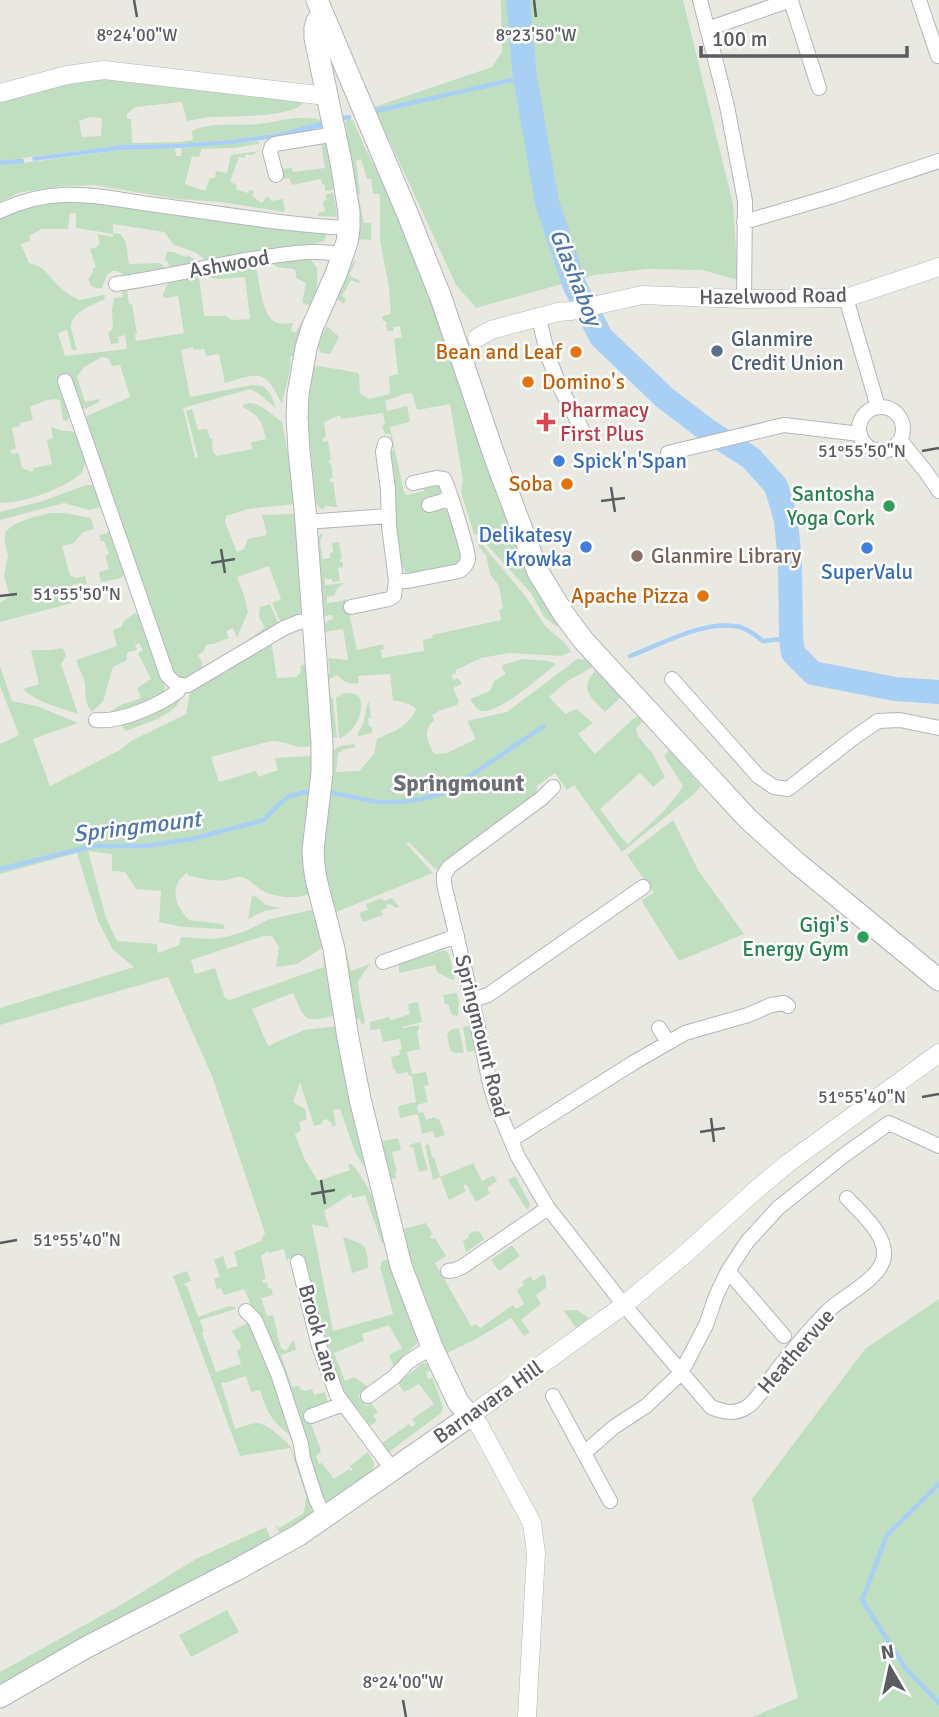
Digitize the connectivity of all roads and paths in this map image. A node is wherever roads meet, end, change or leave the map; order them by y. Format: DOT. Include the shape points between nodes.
graph roads {
  1 [pos="700,0"];
  2 [pos="791,0"];
  3 [pos="919,0"];
  4 [pos="320,9"];
  5 [pos="707,29"];
  6 [pos="938,56"];
  7 [pos="819,88"];
  8 [pos="0,93"];
  9 [pos="327,94"];
  10 [pos="336,134"];
  11 [pos="939,161"];
  12 [pos="276,175"];
  13 [pos="0,211"];
  14 [pos="744,222"];
  15 [pos="349,228"];
  16 [pos="342,255"];
  17 [pos="939,267"];
  18 [pos="116,284"];
  19 [pos="846,298"];
  20 [pos="744,299"];
  21 [pos="571,311"];
  22 [pos="540,323"];
  23 [pos="467,341"];
  24 [pos="65,381"];
  25 [pos="878,407"];
  26 [pos="584,433"];
  27 [pos="860,434"];
  28 [pos="900,440"];
  29 [pos="385,444"];
  30 [pos="667,453"];
  31 [pos="413,483"];
  32 [pos="939,491"];
  33 [pos="450,499"];
  34 [pos="429,505"];
  35 [pos="388,516"];
  36 [pos="306,522"];
  37 [pos="396,582"];
  38 [pos="351,607"];
  39 [pos="313,620"];
  40 [pos="672,679"];
  41 [pos="179,686"];
  42 [pos="96,720"];
  43 [pos="939,728"];
  44 [pos="553,787"];
  45 [pos="643,887"];
  46 [pos="457,936"];
  47 [pos="383,962"];
  48 [pos="939,980"];
  49 [pos="472,1000"];
  50 [pos="789,1006"];
  51 [pos="659,1028"];
  52 [pos="668,1042"];
  53 [pos="939,1053"];
  54 [pos="511,1140"];
  55 [pos="939,1146"];
  56 [pos="847,1198"];
  57 [pos="548,1208"];
  58 [pos="298,1262"];
  59 [pos="448,1271"];
  60 [pos="728,1271"];
  61 [pos="624,1306"];
  62 [pos="246,1311"];
  63 [pos="784,1336"];
  64 [pos="432,1347"];
  65 [pos="681,1373"];
  66 [pos="368,1396"];
  67 [pos="553,1396"];
  68 [pos="343,1404"];
  69 [pos="311,1416"];
  70 [pos="470,1416"];
  71 [pos="584,1453"];
  72 [pos="392,1469"];
  73 [pos="610,1501"];
  74 [pos="325,1518"];
  75 [pos="0,1697"];
  76 [pos="527,1717"];
  1 -- 5 [label="street"];
  2 -- 5 [label="street"];
  2 -- 7 [label="street"];
  3 -- 6 [label="street"];
  4 -- 9 [label="main road" via="315,38"];
  4 -- 23 [label="main road" via="441,298"];
  5 -- 14 [label="street" via="727,106 745,201"];
  8 -- 9 [label="street" via="67,75 104,71"];
  9 -- 10 [label="main road"];
  10 -- 12 [label="street" via="272,146"];
  10 -- 15 [label="main road"];
  11 -- 14 [label="street"];
  13 -- 15 [label="street" via="46,196 75,194"];
  14 -- 20 [label="street"];
  15 -- 16 [label="main road"];
  16 -- 18 [label="street, Ashwood" via="274,256"];
  16 -- 36 [label="main road" via="312,328 301,373 297,417"];
  17 -- 19 [label="street, Hazelwood Road"];
  19 -- 20 [label="street, Hazelwood Road"];
  19 -- 25 [label="street"];
  20 -- 21 [label="street, Hazelwood Road" via="642,295"];
  21 -- 22 [label="street"];
  21 -- 23 [label="street" via="491,330"];
  22 -- 23 [label="street"];
  22 -- 26 [label="street" via="560,387"];
  23 -- 48 [label="main road" via="513,507 538,572 563,613 748,819"];
  24 -- 41 [label="street" via="167,675"];
  25 -- 27 [label="street" via="861,420"];
  25 -- 28 [label="street" via="891,409 901,418"];
  27 -- 28 [label="street" via="878,451 891,449"];
  27 -- 30 [label="street" via="784,425"];
  28 -- 32 [label="street"];
  29 -- 35 [label="street"];
  31 -- 33 [label="street" via="444,479"];
  33 -- 34 [label="street"];
  33 -- 37 [label="street" via="468,555 465,567 459,572"];
  35 -- 36 [label="street"];
  35 -- 37 [label="street"];
  36 -- 39 [label="main road"];
  37 -- 38 [label="street" via="389,599"];
  39 -- 41 [label="street" via="284,628"];
  39 -- 64 [label="main road" via="322,743 313,850 316,879 390,1222 401,1266"];
  40 -- 43 [label="street" via="758,776 774,787 788,789 878,722 900,720"];
  41 -- 42 [label="street" via="170,697 144,709"];
  44 -- 46 [label="street, Springmount Road" via="449,867 444,884"];
  45 -- 49 [label="street" via="488,995"];
  46 -- 47 [label="street, Springmount Road"];
  46 -- 49 [label="street, Springmount Road"];
  49 -- 54 [label="street, Springmount Road" via="491,1088"];
  50 -- 52 [label="street" via="771,1005"];
  51 -- 52 [label="street"];
  52 -- 54 [label="street"];
  53 -- 61 [label="street, Barnavara Hill" via="787,1164"];
  54 -- 57 [label="street, Springmount Road"];
  55 -- 60 [label="street" via="889,1123 778,1208"];
  56 -- 65 [label="street, Heathervue" via="876,1231 884,1258 876,1273 829,1310 750,1406 739,1412 711,1407"];
  57 -- 59 [label="street" via="462,1267"];
  57 -- 61 [label="street, Springmount Road"];
  58 -- 68 [label="street, Brook Lane" via="319,1346"];
  60 -- 63 [label="street, Heathervue"];
  60 -- 65 [label="street"];
  61 -- 65 [label="street, Heathervue"];
  61 -- 70 [label="street, Barnavara Hill"];
  62 -- 74 [label="street" via="255,1320 273,1362"];
  64 -- 66 [label="street"];
  64 -- 70 [label="main road" via="458,1402"];
  65 -- 71 [label="street"];
  67 -- 71 [label="street"];
  68 -- 69 [label="street, Brook Lane"];
  68 -- 72 [label="street, Brook Lane"];
  70 -- 72 [label="main road, Barnavara Hill"];
  70 -- 76 [label="street" via="532,1523 536,1553"];
  71 -- 73 [label="street"];
  72 -- 74 [label="main road, Barnavara Hill"];
  74 -- 75 [label="main road, Barnavara Hill"];
}
